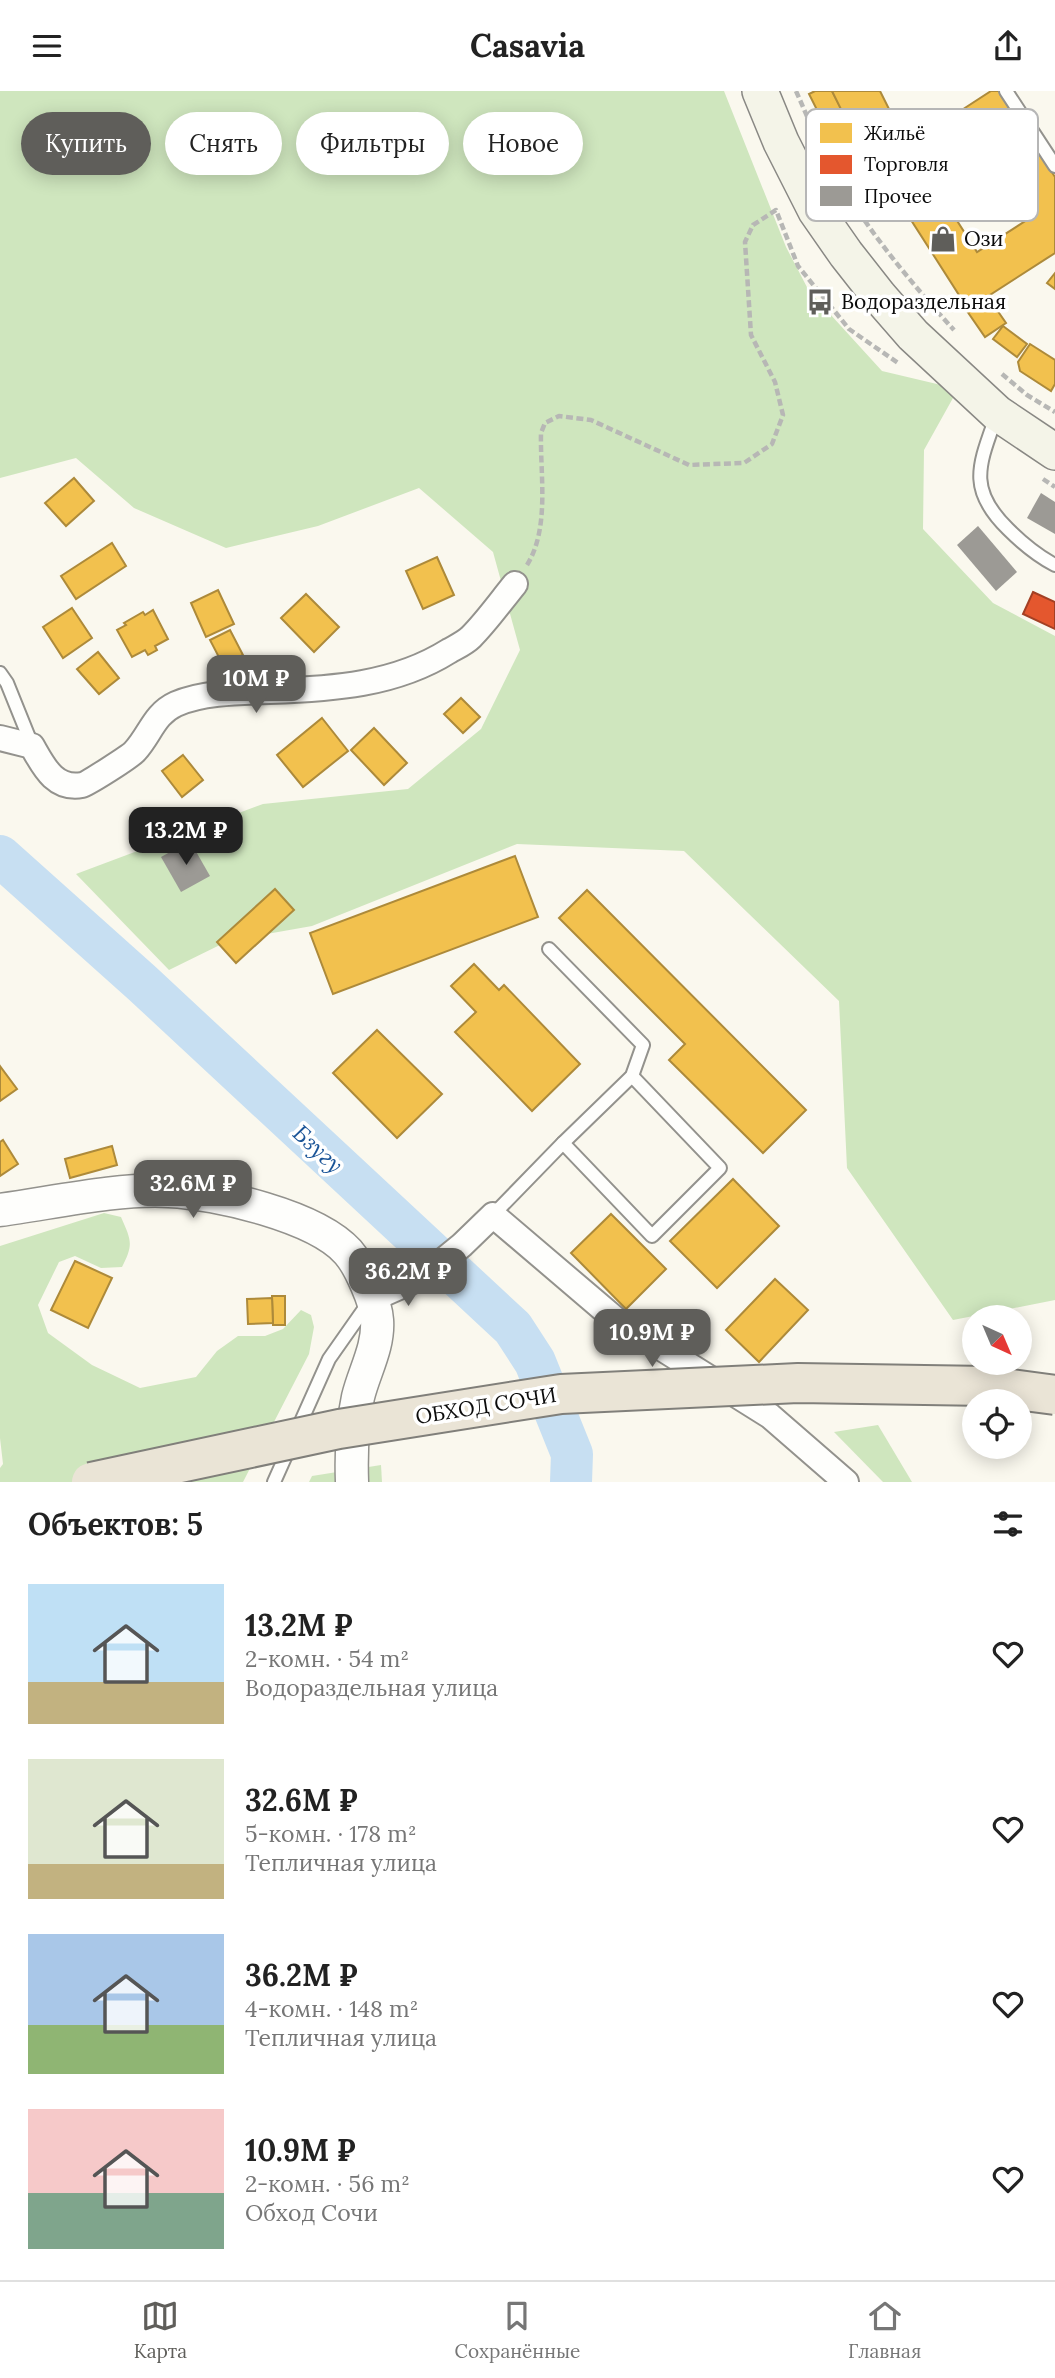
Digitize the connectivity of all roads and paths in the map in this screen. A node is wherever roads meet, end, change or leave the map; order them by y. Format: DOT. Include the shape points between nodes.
graph roads {
  1 [pos="760,91"];
  2 [pos="796,91"];
  3 [pos="1006,91"];
  4 [pos="1018,109"];
  5 [pos="806,113"];
  6 [pos="1038,140"];
  7 [pos="1055,166"];
  8 [pos="806,194"];
  9 [pos="823,221"];
  10 [pos="866,221"];
  11 [pos="956,333"];
  12 [pos="903,367"];
  13 [pos="999,372"];
  14 [pos="1055,412"];
  15 [pos="997,413"];
  16 [pos="1055,451"];
  17 [pos="1055,565"];
  18 [pos="515,584"];
  19 [pos="0,673"];
  20 [pos="0,738"];
  21 [pos="32,746"];
  22 [pos="549,949"];
  23 [pos="632,1076"];
  24 [pos="563,1143"];
  25 [pos="0,1210"];
  26 [pos="493,1215"];
  27 [pos="372,1299"];
  28 [pos="1055,1395"];
  29 [pos="91,1482"];
  30 [pos="274,1482"];
  31 [pos="352,1482"];
  32 [pos="846,1482"];
  1 -- 8 [label="main road"];
  2 -- 5 [label="path"];
  3 -- 4 [label="lane"];
  6 -- 7 [label="lane"];
  9 -- 15 [label="main road" via="913,335"];
  10 -- 11 [label="path"];
  12 -- 18 [label="path" via="849,328 798,266 776,210 753,225 745,242 751,335 775,382 783,415 772,444 744,463 689,465 591,420 559,416 545,423 541,433 541,525 532,557"];
  13 -- 14 [label="path"];
  15 -- 16 [label="main road"];
  15 -- 17 [label="lane" via="981,460 980,489 992,513 1034,554"];
  18 -- 21 [label="street" via="469,638 435,660 363,684 195,698 175,705 157,717 135,752 83,785 62,784 48,773"];
  19 -- 21 [label="lane"];
  20 -- 21 [label="street"];
  22 -- 23 [label="lane" via="643,1045"];
  23 -- 24 [label="lane"];
  23 -- 24 [label="lane" via="720,1168 652,1235"];
  24 -- 26 [label="lane"];
  25 -- 27 [label="street" via="168,1191 217,1197 301,1221 333,1241 347,1251"];
  26 -- 27 [label="street" via="424,1276"];
  26 -- 32 [label="street" via="615,1319 770,1416"];
  27 -- 30 [label="lane" via="329,1359"];
  27 -- 31 [label="street" via="376,1343 359,1396 351,1449"];
  28 -- 29 [label="highway, ОБХОД СОЧИ, bridge" via="988,1386 798,1383 561,1394 339,1429"];
}
